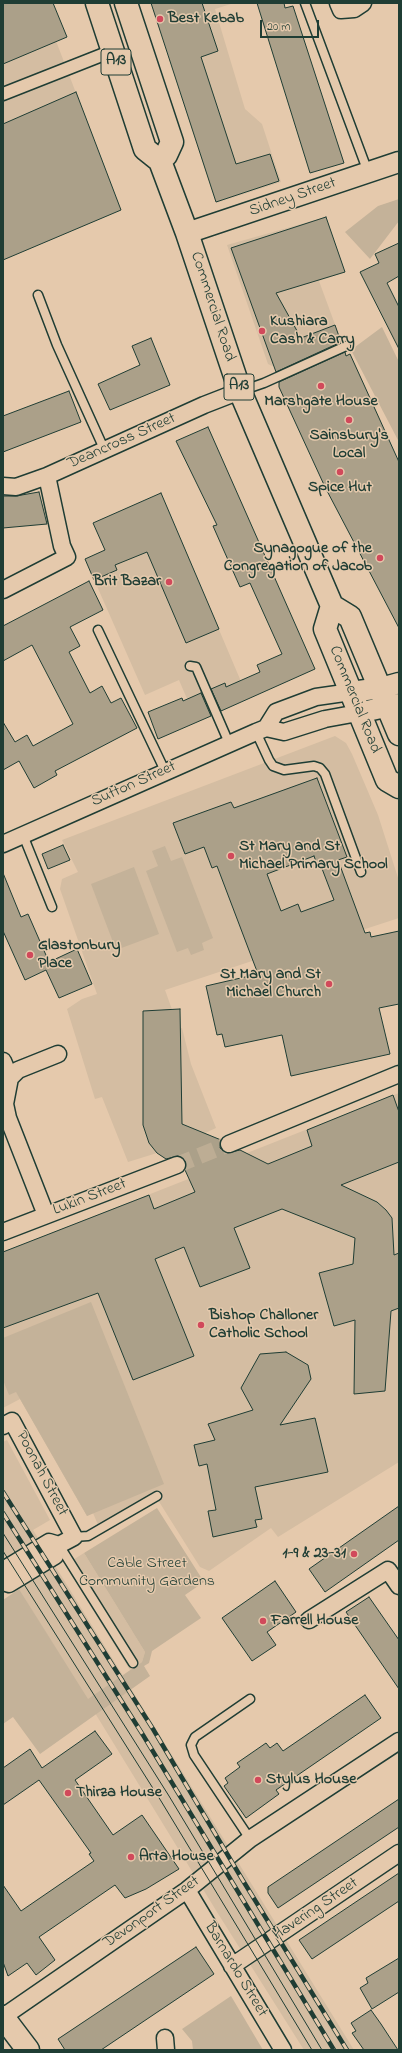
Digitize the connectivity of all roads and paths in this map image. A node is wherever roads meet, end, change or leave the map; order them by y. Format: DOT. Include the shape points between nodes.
graph roads {
  1 [pos="97,3"];
  2 [pos="126,3"];
  3 [pos="305,3"];
  4 [pos="363,3"];
  5 [pos="339,7"];
  6 [pos="112,51"];
  7 [pos="3,94"];
  8 [pos="160,162"];
  9 [pos="399,162"];
  10 [pos="368,172"];
  11 [pos="187,232"];
  12 [pos="38,295"];
  13 [pos="346,346"];
  14 [pos="240,391"];
  15 [pos="105,451"];
  16 [pos="47,476"];
  17 [pos="3,486"];
  18 [pos="3,590"];
  19 [pos="332,606"];
  20 [pos="98,630"];
  21 [pos="190,666"];
  22 [pos="351,692"];
  23 [pos="392,696"];
  24 [pos="358,713"];
  25 [pos="261,730"];
  26 [pos="399,734"];
  27 [pos="229,743"];
  28 [pos="165,771"];
  29 [pos="399,787"];
  30 [pos="23,835"];
  31 [pos="3,844"];
  32 [pos="361,872"];
  33 [pos="52,907"];
  34 [pos="58,1054"];
  35 [pos="3,1061"];
  36 [pos="399,1074"];
  37 [pos="10,1078"];
  38 [pos="5,1119"];
  39 [pos="229,1144"];
  40 [pos="177,1165"];
  41 [pos="46,1215"];
  42 [pos="3,1232"];
  43 [pos="3,1426"];
  44 [pos="157,1496"];
  45 [pos="74,1537"];
  46 [pos="59,1545"];
  47 [pos="3,1570"];
  48 [pos="3,1582"];
  49 [pos="399,1586"];
  50 [pos="309,1620"];
  51 [pos="133,1663"];
  52 [pos="250,1699"];
  53 [pos="399,1741"];
  54 [pos="250,1839"];
  55 [pos="399,1853"];
  56 [pos="187,1890"];
  57 [pos="232,1966"];
  58 [pos="3,2017"];
  59 [pos="28,2050"];
  60 [pos="283,2050"];
  1 -- 6 [label="main road, Commercial Road / A13"];
  2 -- 8 [label="main road, A13" via="172,142"];
  3 -- 10 [label="lane"];
  4 -- 5 [label="street" via="354,9"];
  6 -- 7 [label="street"];
  6 -- 8 [label="main road, Commercial Road / A13" via="145,149"];
  8 -- 11 [label="main road, Commercial Road / A13"];
  9 -- 10 [label="street, Sidney Street"];
  10 -- 11 [label="street, Sidney Street"];
  11 -- 14 [label="main road, Commercial Road / A13"];
  12 -- 15 [label="lane" via="57,345"];
  13 -- 14 [label="lane" via="267,382"];
  14 -- 15 [label="street, Deancross Street"];
  14 -- 19 [label="main road, Commercial Road / A13"];
  15 -- 16 [label="street, Deancross Street"];
  16 -- 17 [label="street, Deancross Street" via="16,488"];
  16 -- 18 [label="street" via="62,546 68,557"];
  19 -- 22 [label="main road, Commercial Road" via="325,629"];
  19 -- 23 [label="main road, Commercial Road" via="350,617"];
  20 -- 28 [label="lane"];
  21 -- 27 [label="lane" via="196,667"];
  22 -- 23 [label="street"];
  22 -- 24 [label="main road, Commercial Road"];
  22 -- 25 [label="street" via="316,698 276,712"];
  23 -- 24 [label="street"];
  23 -- 26 [label="main road, Commercial Road"];
  24 -- 25 [label="street" via="325,719 284,732"];
  24 -- 29 [label="main road, Commercial Road" via="387,780"];
  25 -- 27 [label="street, Sutton Street"];
  25 -- 32 [label="lane" via="273,766 284,770 314,766 325,774"];
  27 -- 28 [label="street, Sutton Street"];
  28 -- 30 [label="street, Sutton Street"];
  30 -- 31 [label="street, Sutton Street"];
  30 -- 33 [label="lane"];
  34 -- 37 [label="street" via="18,1070"];
  35 -- 37 [label="street"];
  36 -- 39 [label="street"];
  37 -- 38 [label="street"];
  38 -- 41 [label="street"];
  40 -- 41 [label="street, Lukin Street"];
  41 -- 42 [label="street, Lukin Street"];
  43 -- 45 [label="street, Poonah Street" via="12,1421"];
  44 -- 45 [label="lane" via="88,1536"];
  45 -- 46 [label="street"];
  46 -- 47 [label="street" via="49,1542"];
  46 -- 48 [label="street" via="55,1556 8,1584"];
  46 -- 51 [label="lane"];
  49 -- 50 [label="street" via="388,1570"];
  52 -- 54 [label="lane" via="195,1737 191,1745 194,1755"];
  53 -- 54 [label="street, Devonport Street"];
  54 -- 56 [label="street, Devonport Street"];
  55 -- 57 [label="street, Havering Street"];
  56 -- 57 [label="street, Barnardo Street"];
  56 -- 58 [label="street, Devonport Street"];
  57 -- 60 [label="street, Barnardo Street"];
  58 -- 59 [label="main road"];
}
